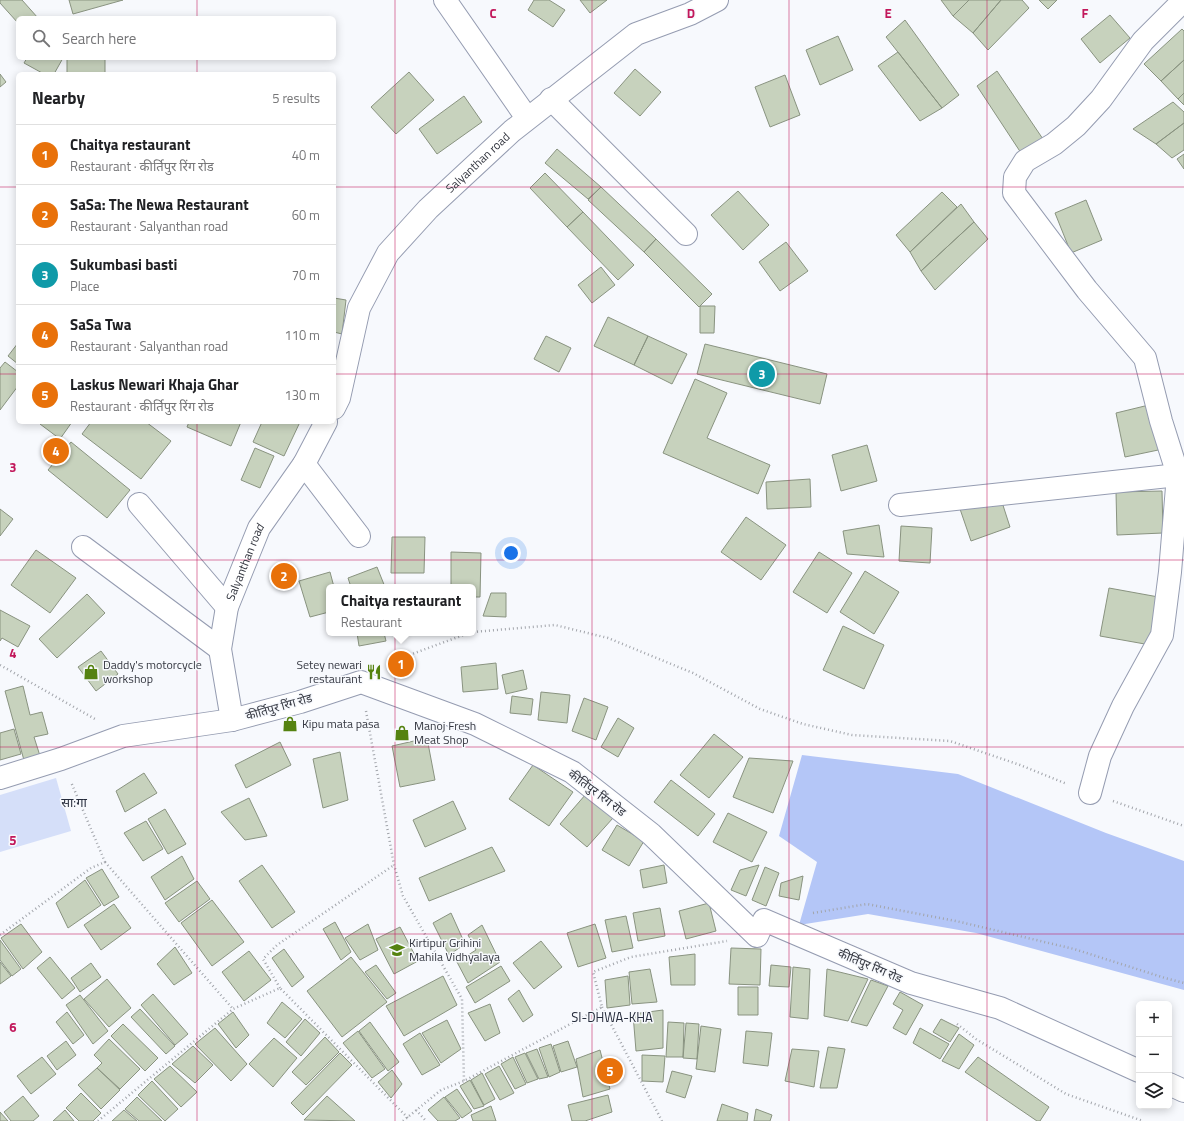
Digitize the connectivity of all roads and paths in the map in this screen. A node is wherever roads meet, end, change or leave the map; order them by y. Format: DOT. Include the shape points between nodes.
graph roads {
  1 [pos="445,0"];
  2 [pos="718,0"];
  3 [pos="1184,0"];
  4 [pos="551,99"];
  5 [pos="527,118"];
  6 [pos="686,234"];
  7 [pos="336,404"];
  8 [pos="325,424"];
  9 [pos="304,464"];
  10 [pos="1178,475"];
  11 [pos="139,504"];
  12 [pos="900,505"];
  13 [pos="360,536"];
  14 [pos="83,547"];
  15 [pos="228,607"];
  16 [pos="476,632"];
  17 [pos="461,636"];
  18 [pos="220,649"];
  19 [pos="0,665"];
  20 [pos="361,682"];
  21 [pos="232,720"];
  22 [pos="123,736"];
  23 [pos="61,759"];
  24 [pos="0,778"];
  25 [pos="1090,792"];
  26 [pos="1184,826"];
  27 [pos="106,862"];
  28 [pos="394,865"];
  29 [pos="808,914"];
  30 [pos="0,935"];
  31 [pos="757,936"];
  32 [pos="1184,983"];
  33 [pos="280,988"];
  34 [pos="602,1007"];
  35 [pos="234,1008"];
  36 [pos="957,1024"];
  37 [pos="1136,1070"];
  38 [pos="464,1081"];
  39 [pos="1172,1085"];
  40 [pos="1184,1091"];
  41 [pos="416,1110"];
  42 [pos="408,1118"];
  43 [pos="98,1121"];
  44 [pos="403,1121"];
  45 [pos="426,1121"];
  46 [pos="662,1121"];
  47 [pos="1143,1121"];
  1 -- 5 [label="street"];
  2 -- 4 [label="street, Salyanthan road" via="690,14 636,34"];
  3 -- 10 [label="street" via="1143,41 1101,99 1076,126 1054,144 1025,161 1015,177 1014,193 1087,290 1145,358"];
  4 -- 5 [label="street, Salyanthan road"];
  4 -- 6 [label="street"];
  5 -- 7 [label="street, Salyanthan road" via="428,208 388,253 359,308"];
  8 -- 9 [label="street, Salyanthan road"];
  9 -- 13 [label="street"];
  9 -- 15 [label="street, Salyanthan road" via="259,528"];
  10 -- 12 [label="street"];
  10 -- 25 [label="street" via="1162,635 1123,706 1100,756"];
  11 -- 15 [label="street"];
  14 -- 18 [label="street"];
  15 -- 18 [label="street, Salyanthan road"];
  16 -- 25 [label="path" via="555,625 608,638 693,673 760,709 803,724 852,735 950,741"];
  17 -- 20 [label="path" via="412,654"];
  18 -- 21 [label="street, Salyanthan road"];
  19 -- 22 [label="path"];
  20 -- 21 [label="street, कीर्तिपुर रिंग रोड"];
  20 -- 28 [label="path"];
  20 -- 31 [label="street, कीर्तिपुर रिंग रोड" via="475,724 572,772 650,834"];
  21 -- 22 [label="street, कीर्तिपुर रिंग रोड"];
  22 -- 23 [label="street, कीर्तिपुर रिंग रोड"];
  23 -- 24 [label="street, कीर्तिपुर रिंग रोड"];
  23 -- 27 [label="path"];
  25 -- 26 [label="path"];
  27 -- 30 [label="path" via="91,868"];
  27 -- 35 [label="path"];
  28 -- 33 [label="path" via="277,945 263,959"];
  28 -- 38 [label="path" via="403,896 462,999"];
  29 -- 32 [label="path" via="867,904 956,920 1074,949"];
  31 -- 34 [label="path" via="631,957 593,972"];
  31 -- 37 [label="street, कीर्तिपुर रिंग रोड" via="764,920 911,983 1000,1008"];
  33 -- 35 [label="path"];
  33 -- 42 [label="path"];
  34 -- 38 [label="path"];
  34 -- 46 [label="path"];
  35 -- 43 [label="path"];
  36 -- 47 [label="path" via="1066,1094"];
  38 -- 41 [label="path" via="442,1090"];
  39 -- 40 [label="street"];
  41 -- 42 [label="path"];
  41 -- 45 [label="path"];
  42 -- 44 [label="path"];
}
